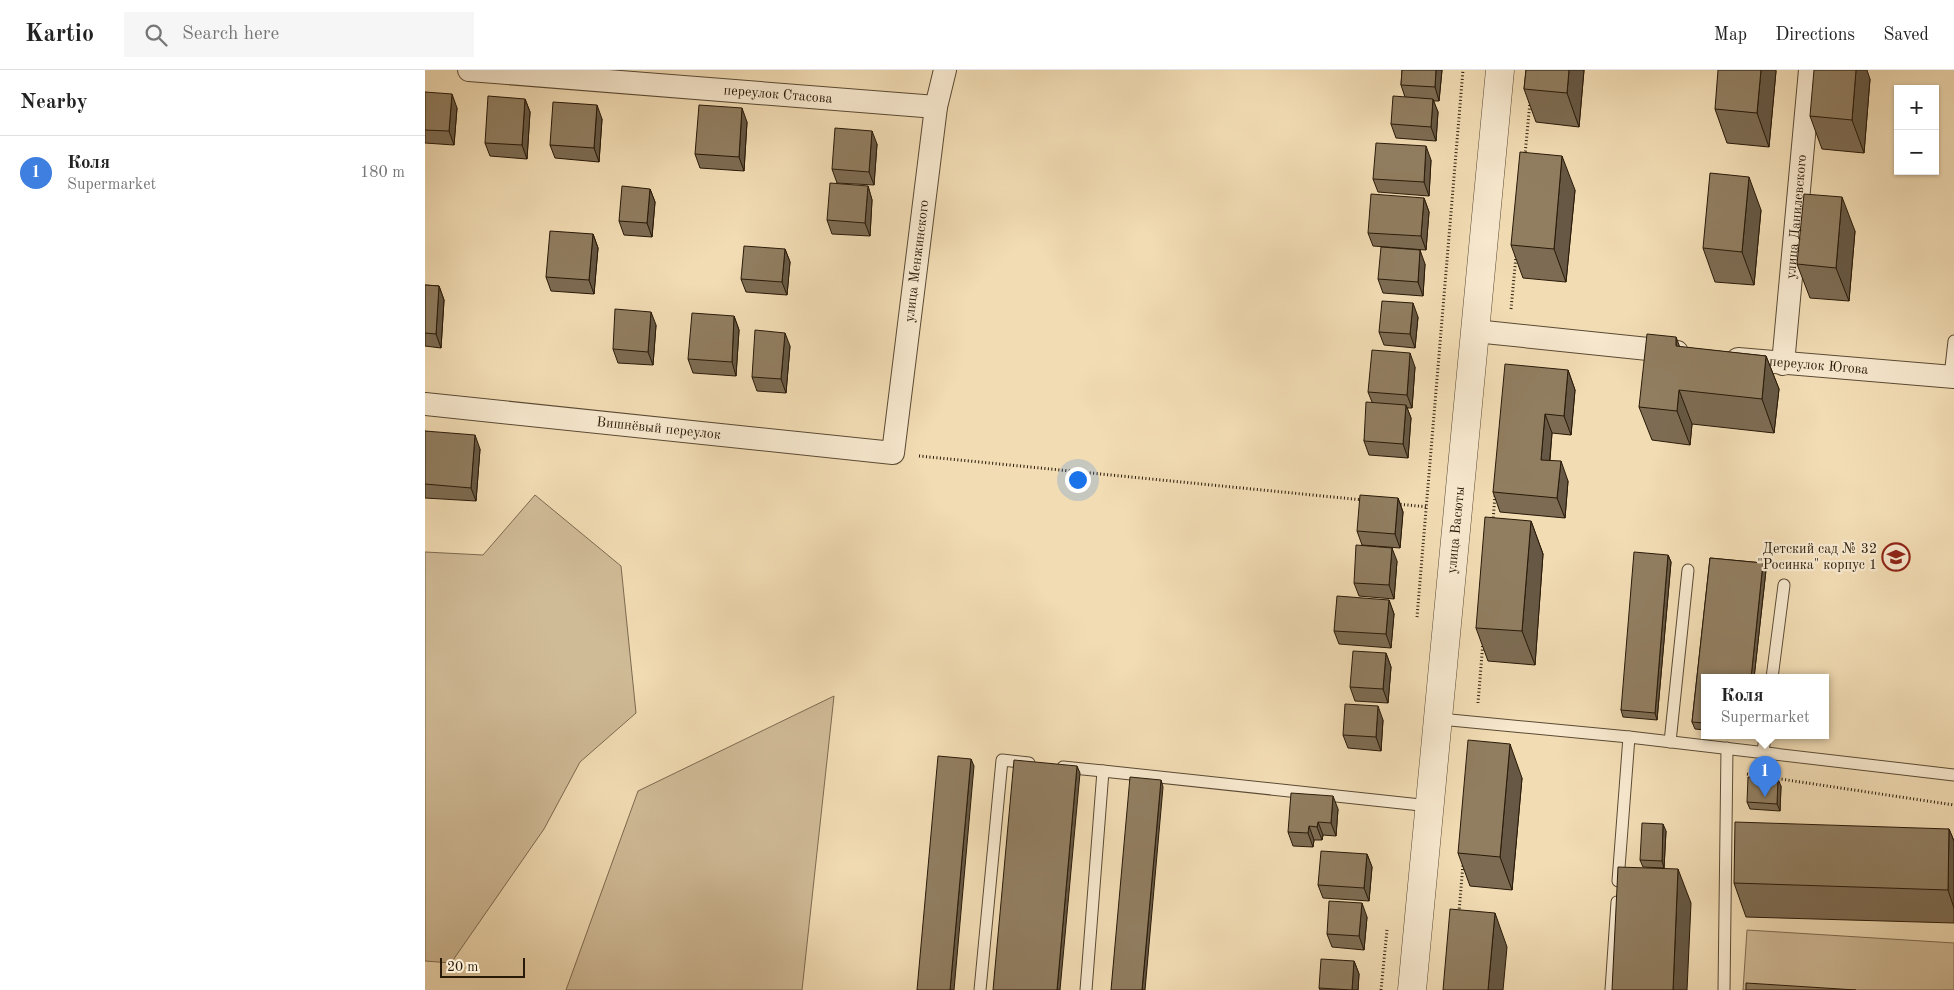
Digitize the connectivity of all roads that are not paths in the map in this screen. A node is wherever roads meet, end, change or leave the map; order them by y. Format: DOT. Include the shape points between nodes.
graph roads {
  1 [pos="469,70"];
  2 [pos="945,70"];
  3 [pos="1500,70"];
  4 [pos="1810,70"];
  5 [pos="936,107"];
  6 [pos="1475,331"];
  7 [pos="1954,341"];
  8 [pos="1783,364"];
  9 [pos="1952,377"];
  10 [pos="425,404"];
  11 [pos="893,453"];
  12 [pos="1688,570"];
  13 [pos="1784,585"];
  14 [pos="1773,674"];
  15 [pos="1440,719"];
  16 [pos="1629,737"];
  17 [pos="1765,739"];
  18 [pos="1670,742"];
  19 [pos="1727,748"];
  20 [pos="1763,752"];
  21 [pos="1103,772"];
  22 [pos="1954,775"];
  23 [pos="1431,806"];
  24 [pos="980,990"];
  25 [pos="1086,990"];
  26 [pos="1413,990"];
  27 [pos="1611,990"];
  28 [pos="1724,990"];
  1 -- 5 [label="street, переулок Стасова"];
  2 -- 5 [label="street, улица Менжинского"];
  3 -- 6 [label="street, улица Васюты"];
  4 -- 8 [label="street, улица Данилевского"];
  5 -- 11 [label="street, улица Менжинского"];
  6 -- 8 [label="street, переулок Югова"];
  6 -- 15 [label="street, улица Васюты"];
  7 -- 9 [label="lane"];
  8 -- 9 [label="street, переулок Югова"];
  10 -- 11 [label="street, Вишнёвый переулок"];
  12 -- 18 [label="lane"];
  13 -- 14 [label="lane"];
  15 -- 16 [label="lane"];
  15 -- 23 [label="street, улица Васюты"];
  16 -- 18 [label="lane"];
  16 -- 27 [label="lane"];
  17 -- 20 [label="lane"];
  18 -- 19 [label="lane"];
  19 -- 20 [label="lane"];
  19 -- 28 [label="lane"];
  20 -- 22 [label="lane"];
  21 -- 23 [label="lane"];
  21 -- 24 [label="lane" via="1002,760"];
  21 -- 25 [label="lane"];
  23 -- 26 [label="street, улица Васюты"];
}
